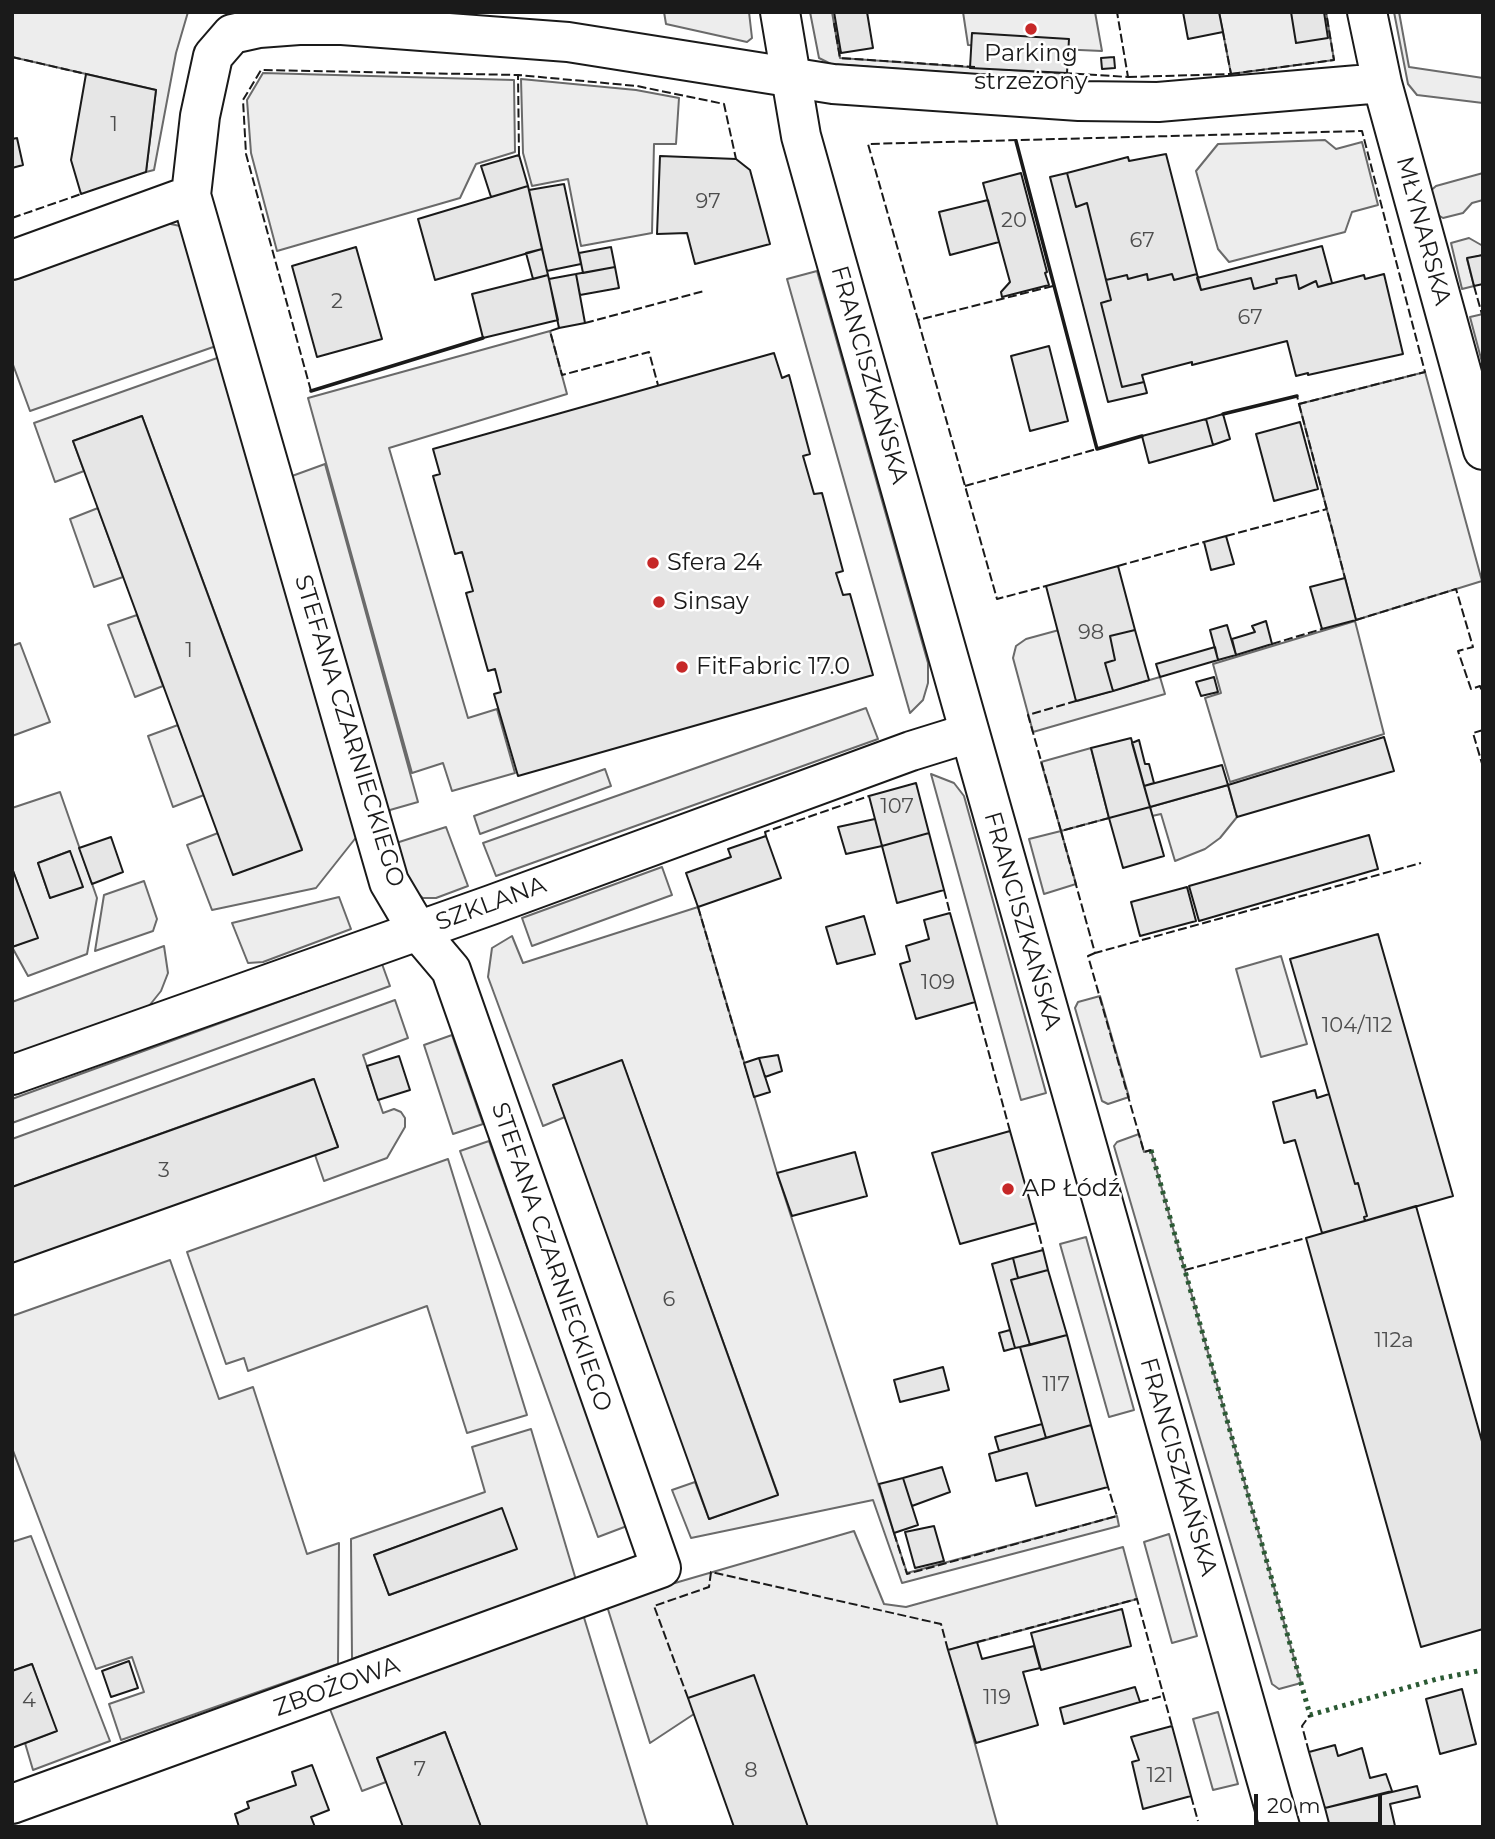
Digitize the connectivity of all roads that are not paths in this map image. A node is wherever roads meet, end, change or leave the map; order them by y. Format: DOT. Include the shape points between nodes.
graph roads {
  1 [pos="780,12"];
  2 [pos="1367,12"];
  3 [pos="792,78"];
  4 [pos="1382,83"];
  5 [pos="191,195"];
  6 [pos="12,260"];
  7 [pos="1483,450"];
  8 [pos="969,733"];
  9 [pos="418,931"];
  10 [pos="12,1075"];
  11 [pos="661,1568"];
  12 [pos="12,1804"];
  13 [pos="1280,1827"];
  1 -- 3 [label="street, FRANCISZKAŃSKA"];
  2 -- 4 [label="street, MŁYNARSKA"];
  3 -- 4 [label="street" via="1079,101 1158,102"];
  3 -- 5 [label="street, STEFANA CZARNIECKIEGO" via="542,40 342,25 260,28 232,34 213,56"];
  3 -- 8 [label="street, FRANCISZKAŃSKA" via="803,144"];
  4 -- 7 [label="street, MŁYNARSKA"];
  5 -- 6 [label="street"];
  5 -- 9 [label="street, STEFANA CZARNIECKIEGO" via="389,882"];
  8 -- 9 [label="street, SZKLANA"];
  8 -- 13 [label="street, FRANCISZKAŃSKA"];
  9 -- 10 [label="street, SZKLANA"];
  9 -- 11 [label="street, STEFANA CZARNIECKIEGO" via="451,970"];
  11 -- 12 [label="street, ZBOŻOWA"];
}
